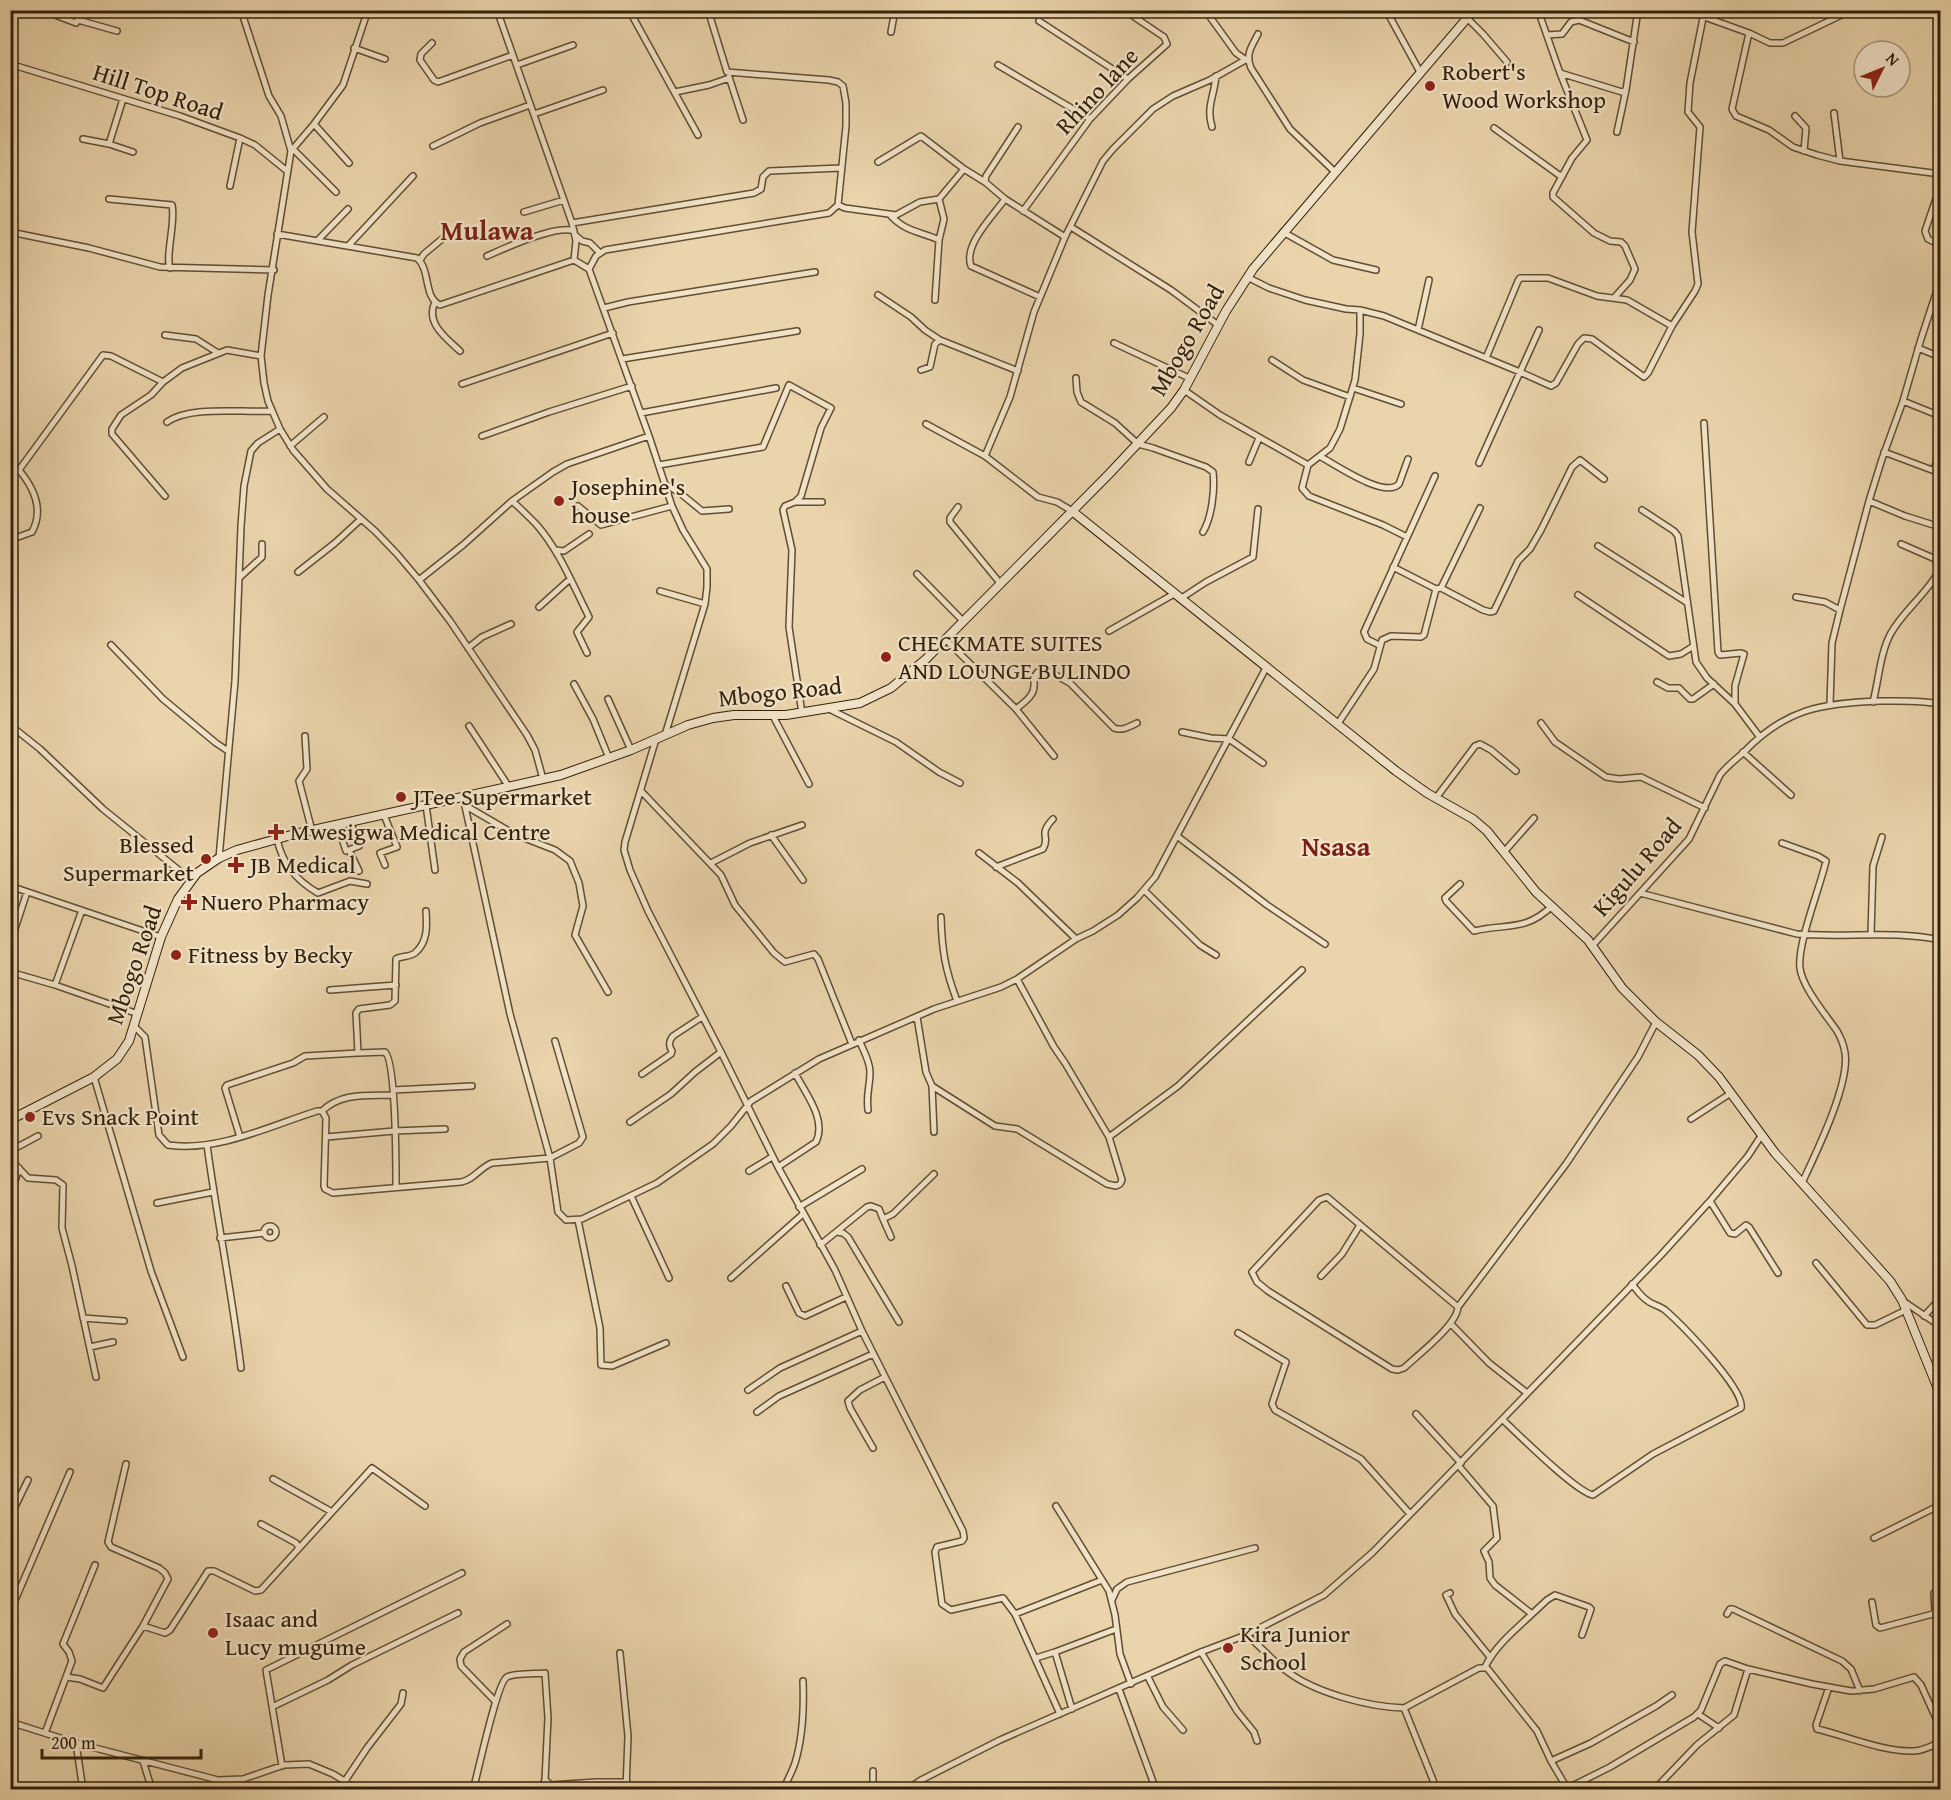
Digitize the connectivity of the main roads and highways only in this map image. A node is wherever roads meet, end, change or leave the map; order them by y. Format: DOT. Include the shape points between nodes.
graph roads {
  1 [pos="1474,10"];
  2 [pos="1071,511"];
  3 [pos="10,1120"];
  4 [pos="1941,1395"];
  1 -- 2 [label="main road, Mbogo Road" via="1247,277 1172,408"];
  2 -- 3 [label="main road, Mbogo Road" via="926,659 891,688 860,703 773,716 713,718 561,775 277,839 219,858 197,873 178,899 161,937 129,1041 117,1059 94,1077"];
  2 -- 4 [label="main road" via="1396,771 1480,825 1529,884 1581,932 1614,978 1656,1022 1707,1063 1761,1136 1890,1281 1902,1300"];
}
